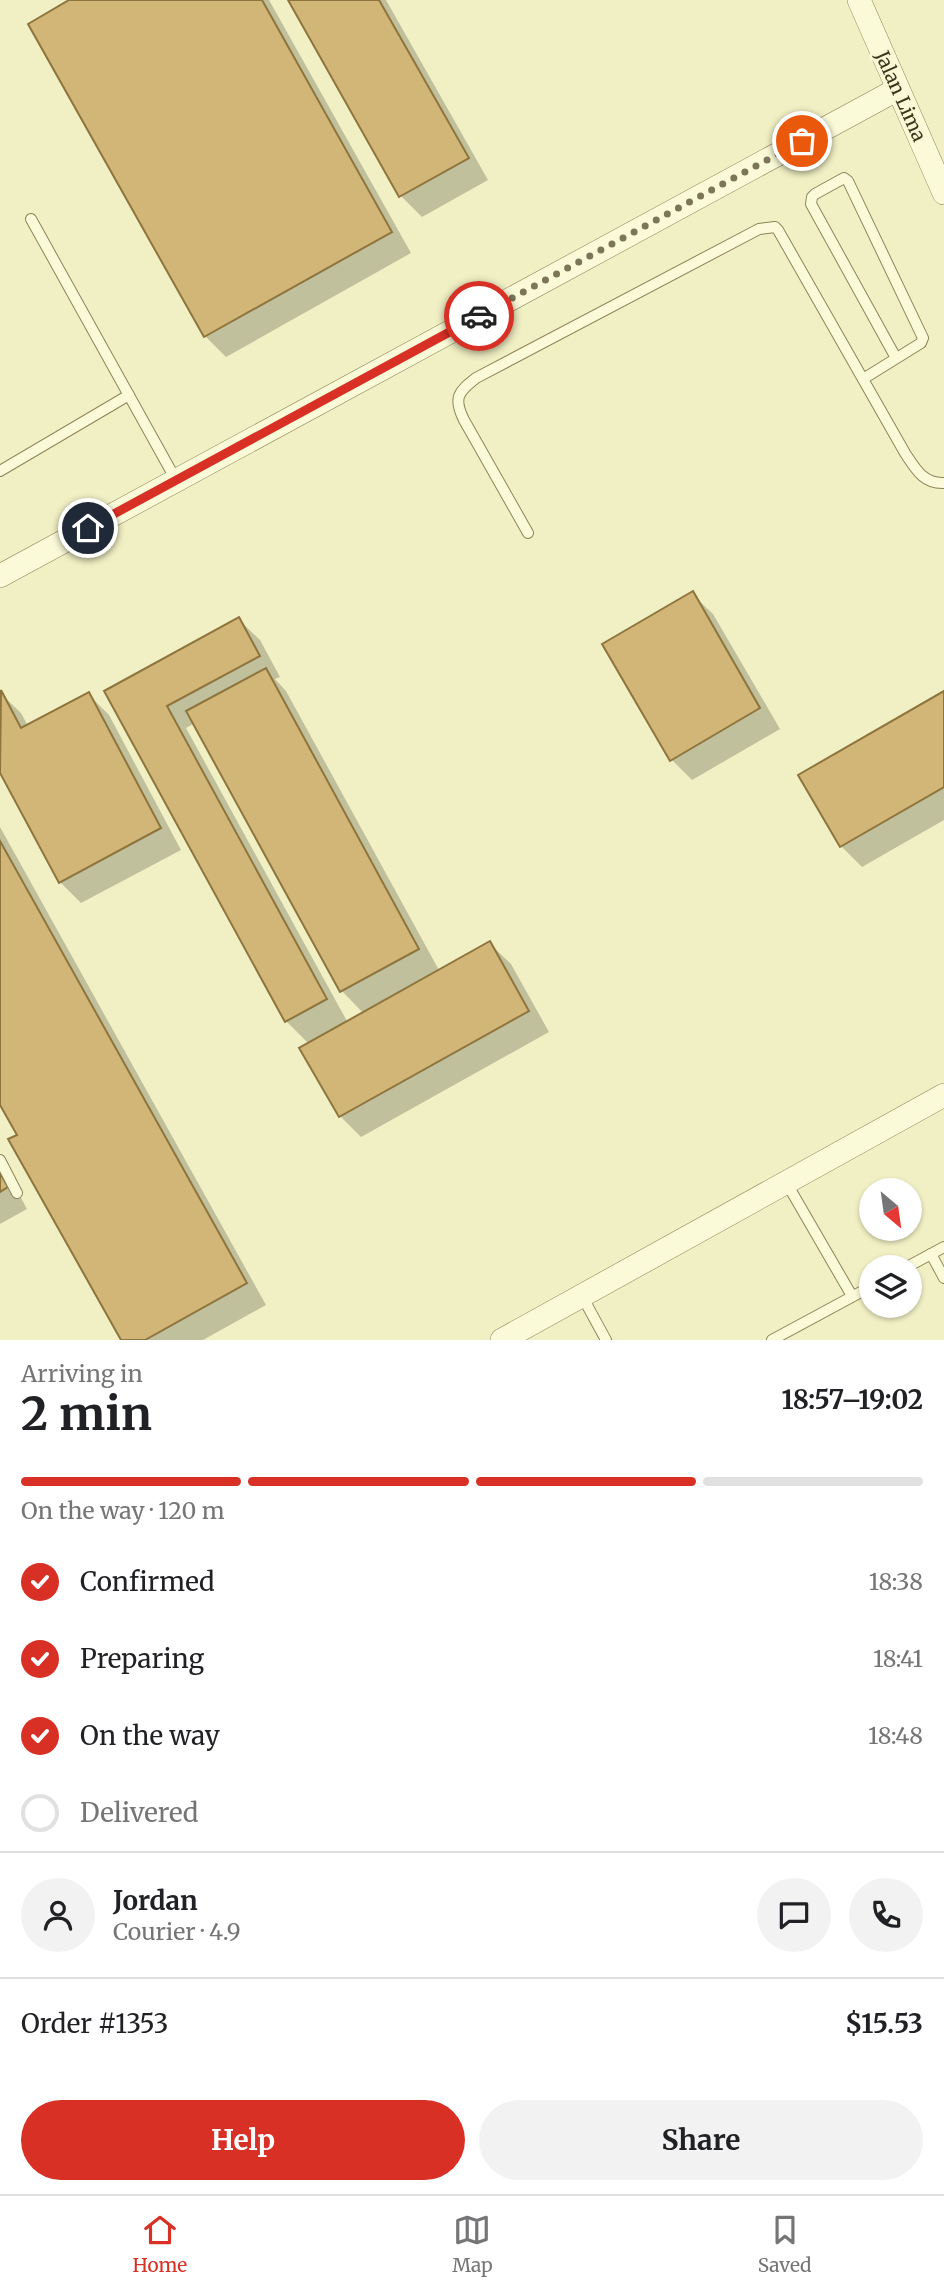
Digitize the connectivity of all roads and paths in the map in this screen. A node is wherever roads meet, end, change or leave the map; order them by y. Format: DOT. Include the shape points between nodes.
graph roads {
  1 [pos="859,0"];
  2 [pos="898,89"];
  3 [pos="944,192"];
  4 [pos="32,219"];
  5 [pos="896,358"];
  6 [pos="863,379"];
  7 [pos="129,395"];
  8 [pos="0,471"];
  9 [pos="176,480"];
  10 [pos="944,483"];
  11 [pos="528,533"];
  12 [pos="0,576"];
  13 [pos="944,1094"];
  14 [pos="0,1160"];
  15 [pos="786,1182"];
  16 [pos="18,1193"];
  17 [pos="944,1247"];
  18 [pos="931,1254"];
  19 [pos="922,1259"];
  20 [pos="944,1278"];
  21 [pos="859,1292"];
  22 [pos="582,1296"];
  23 [pos="852,1296"];
  24 [pos="502,1340"];
  25 [pos="606,1340"];
  26 [pos="772,1340"];
  1 -- 2 [label="street, Jalan Lima"];
  2 -- 3 [label="street, Jalan Lima"];
  2 -- 9 [label="street"];
  4 -- 7 [label="lane"];
  5 -- 5 [label="lane" via="921,343 922,334 844,178 812,197 811,204"];
  5 -- 6 [label="lane"];
  6 -- 10 [label="lane" via="921,476 934,484"];
  6 -- 11 [label="lane" via="778,230 759,229 476,378 460,394 458,407 464,420"];
  7 -- 8 [label="lane"];
  7 -- 9 [label="lane"];
  9 -- 12 [label="street"];
  13 -- 15 [label="street"];
  14 -- 16 [label="lane"];
  15 -- 22 [label="street"];
  15 -- 23 [label="lane"];
  17 -- 18 [label="lane"];
  18 -- 19 [label="lane"];
  18 -- 20 [label="lane"];
  21 -- 23 [label="lane"];
  22 -- 24 [label="street"];
  22 -- 25 [label="lane"];
  23 -- 26 [label="lane"];
}
